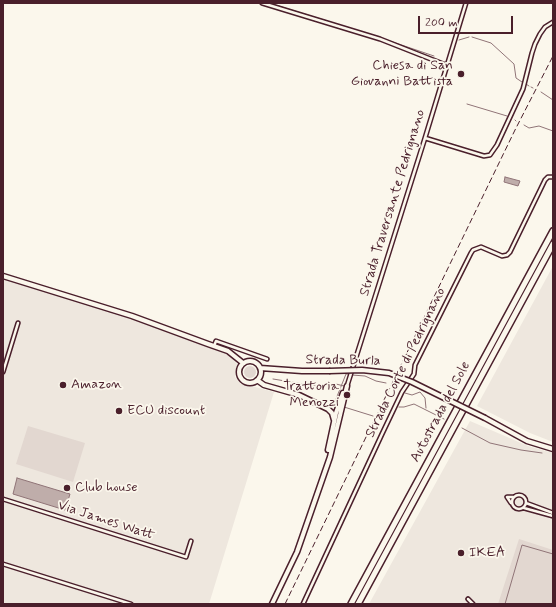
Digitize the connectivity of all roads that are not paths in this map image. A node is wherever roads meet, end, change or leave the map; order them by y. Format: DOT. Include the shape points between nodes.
graph roads {
  1 [pos="262,3"];
  2 [pos="466,3"];
  3 [pos="553,22"];
  4 [pos="446,65"];
  5 [pos="425,138"];
  6 [pos="553,178"];
  7 [pos="553,231"];
  8 [pos="553,244"];
  9 [pos="3,276"];
  10 [pos="18,322"];
  11 [pos="214,346"];
  12 [pos="267,359"];
  13 [pos="243,363"];
  14 [pos="260,368"];
  15 [pos="3,372"];
  16 [pos="257,380"];
  17 [pos="347,386"];
  18 [pos="338,405"];
  19 [pos="328,409"];
  20 [pos="341,410"];
  21 [pos="334,413"];
  22 [pos="332,443"];
  23 [pos="553,449"];
  24 [pos="326,466"];
  25 [pos="514,497"];
  26 [pos="3,500"];
  27 [pos="512,503"];
  28 [pos="526,503"];
  29 [pos="524,508"];
  30 [pos="553,513"];
  31 [pos="553,516"];
  32 [pos="191,541"];
  33 [pos="3,564"];
  34 [pos="468,599"];
  35 [pos="131,604"];
  36 [pos="272,604"];
  37 [pos="303,604"];
  38 [pos="351,604"];
  39 [pos="358,604"];
  40 [pos="473,604"];
  1 -- 4 [label="street" via="380,39"];
  2 -- 4 [label="street, Strada Traversante Pedrignano"];
  3 -- 5 [label="street" via="543,31 535,44 524,89 490,155 484,156"];
  4 -- 5 [label="street, Strada Traversante Pedrignano"];
  5 -- 17 [label="street, Strada Traversante Pedrignano"];
  6 -- 37 [label="street, Strada Corte di Pedrignano" via="548,176 545,180 507,255 502,256 481,247 471,253 415,365 414,374 402,392"];
  7 -- 38 [label="highway, Autostrada del Sole"];
  8 -- 39 [label="highway, Autostrada del Sole"];
  9 -- 11 [label="main road, Strada Burla" via="132,316"];
  10 -- 15 [label="street"];
  11 -- 12 [label="street" via="216,341"];
  11 -- 13 [label="main road, Strada Burla" via="228,351"];
  13 -- 14 [label="main road, Strada Burla" via="253,361"];
  13 -- 16 [label="main road" via="239,372 242,379 250,383"];
  14 -- 16 [label="main road"];
  14 -- 23 [label="main road, Strada Burla, bridge" via="389,373 412,382 527,441"];
  16 -- 19 [label="main road"];
  17 -- 18 [label="main road, Strada Traversante Pedrignano"];
  17 -- 20 [label="main road, Strada Traversante Pedrignano"];
  18 -- 19 [label="main road"];
  18 -- 21 [label="main road, Strada Traversante Pedrignano"];
  19 -- 21 [label="main road"];
  20 -- 21 [label="main road"];
  20 -- 22 [label="main road, Strada Traversante Pedrignano"];
  21 -- 22 [label="main road, Strada Traversante Pedrignano" via="337,418"];
  21 -- 24 [label="main road, Strada Traversante Pedrignano"];
  22 -- 24 [label="main road, Strada Traversante Pedrignano"];
  24 -- 36 [label="main road, Strada Traversante Pedrignano" via="298,552"];
  25 -- 27 [label="street"];
  25 -- 27 [label="street" via="507,497"];
  25 -- 28 [label="street" via="523,496"];
  26 -- 32 [label="street, Via James Watt" via="186,557"];
  27 -- 29 [label="street" via="516,509"];
  28 -- 29 [label="street"];
  28 -- 30 [label="street"];
  29 -- 31 [label="street"];
  33 -- 35 [label="street"];
  34 -- 40 [label="street"];
}
